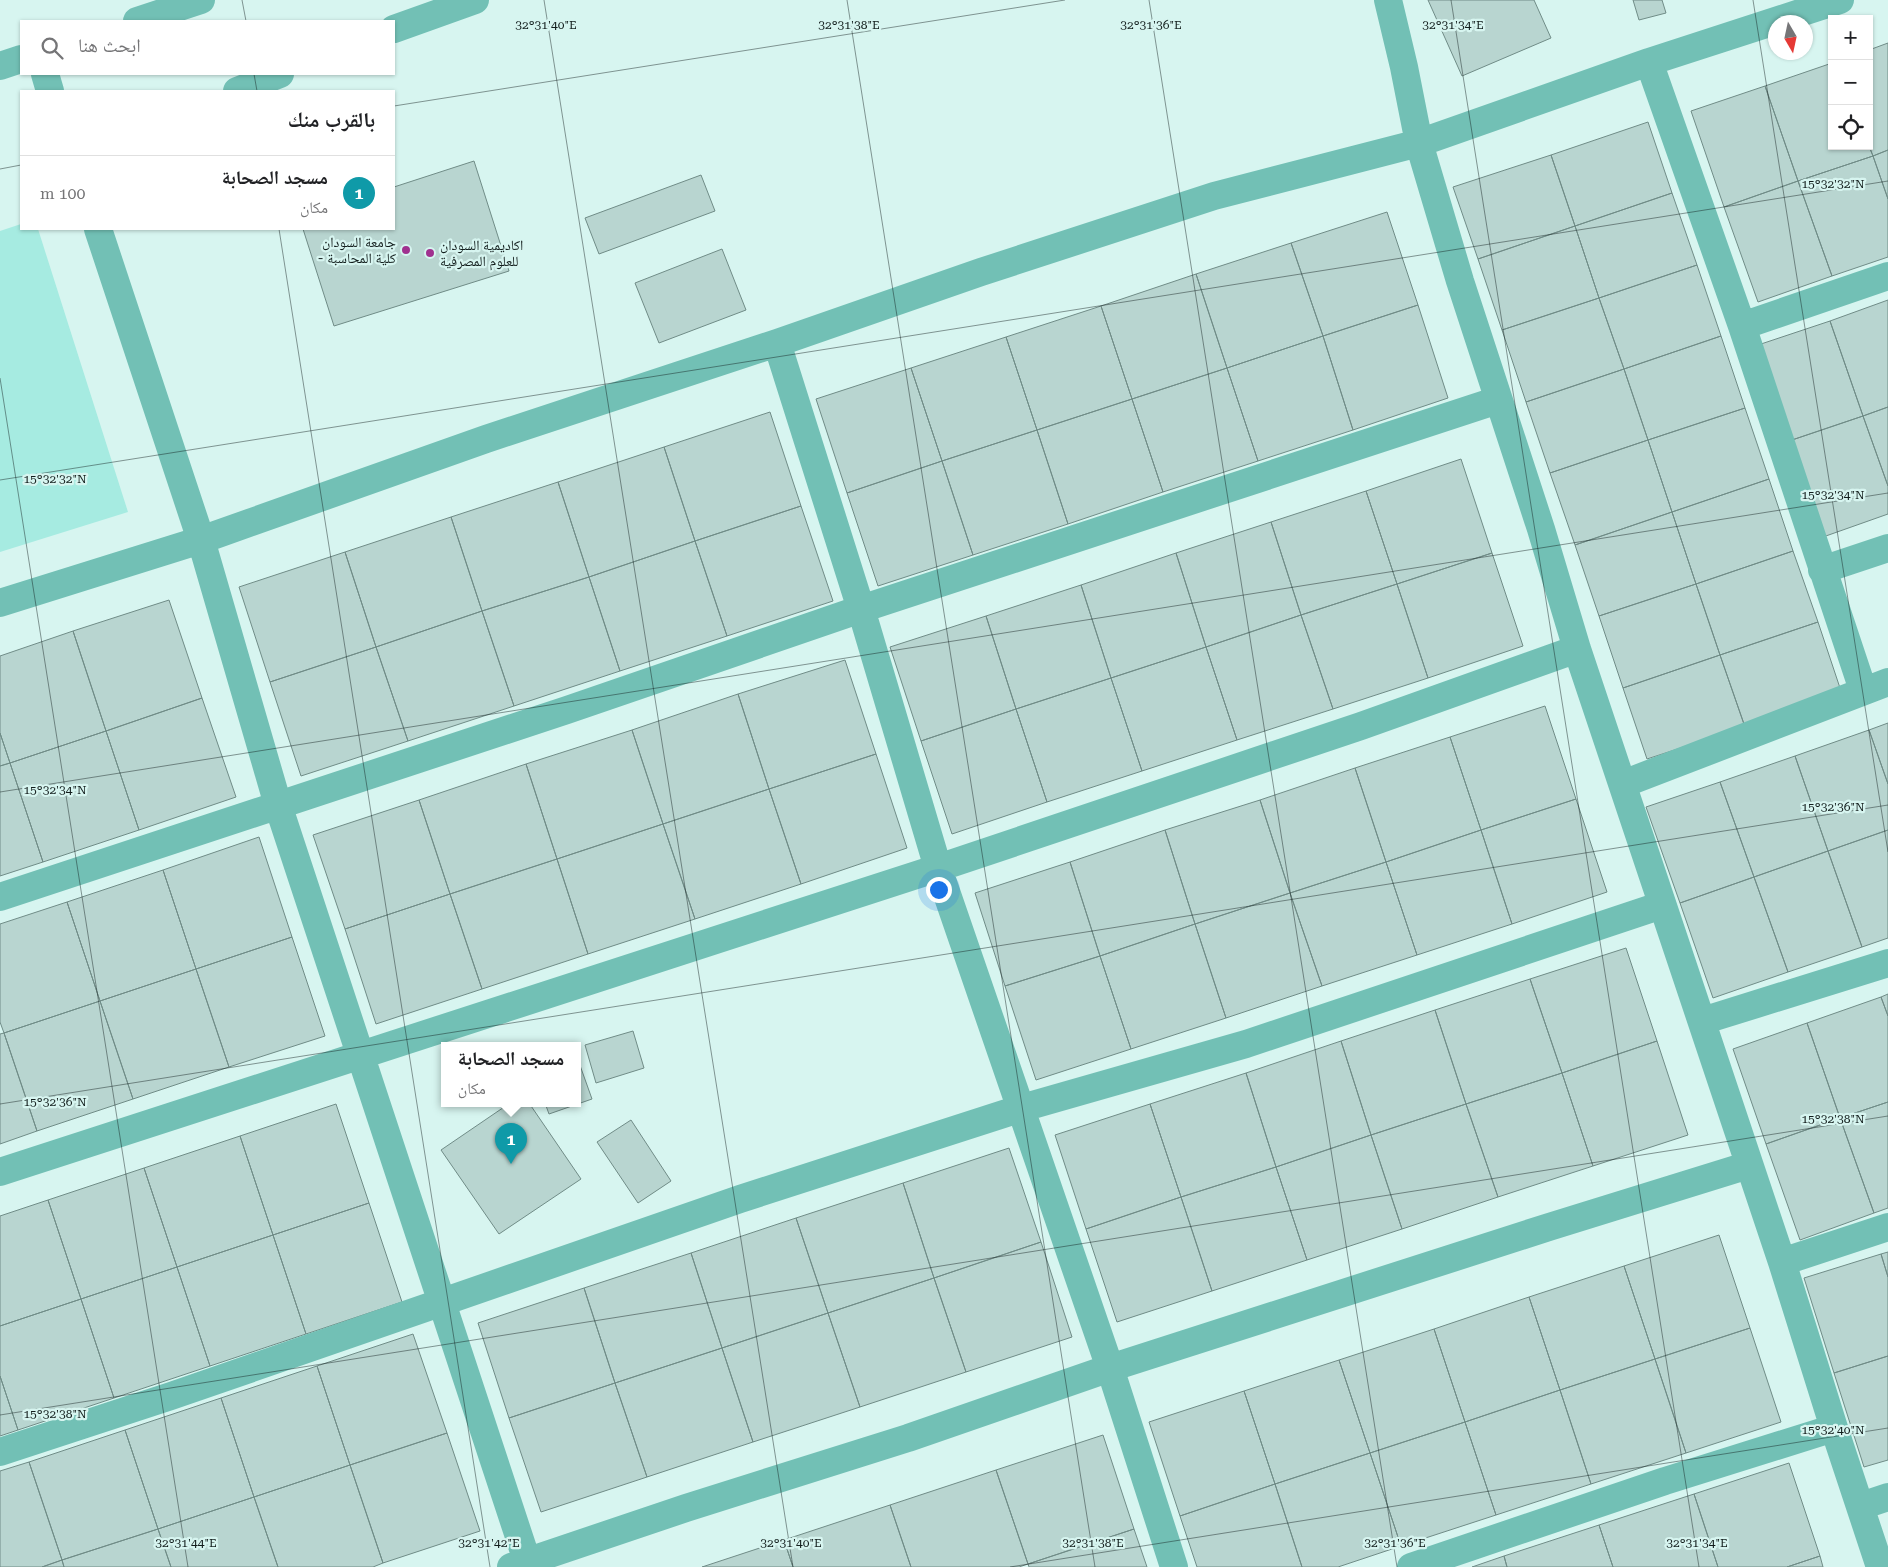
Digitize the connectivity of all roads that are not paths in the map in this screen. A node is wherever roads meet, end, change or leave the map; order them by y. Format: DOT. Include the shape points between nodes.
graph roads {
  1 [pos="201,0"];
  2 [pos="476,0"];
  3 [pos="1388,0"];
  4 [pos="1840,0"];
  5 [pos="1810,5"];
  6 [pos="139,20"];
  7 [pos="395,29"];
  8 [pos="20,59"];
  9 [pos="1649,62"];
  10 [pos="0,66"];
  11 [pos="45,75"];
  12 [pos="277,75"];
  13 [pos="50,90"];
  14 [pos="240,90"];
  15 [pos="1419,143"];
  16 [pos="98,230"];
  17 [pos="1888,276"];
  18 [pos="1742,326"];
  19 [pos="776,343"];
  20 [pos="1498,400"];
  21 [pos="201,540"];
  22 [pos="1888,548"];
  23 [pos="1822,570"];
  24 [pos="0,603"];
  25 [pos="860,609"];
  26 [pos="1577,650"];
  27 [pos="1876,686"];
  28 [pos="1623,784"];
  29 [pos="278,805"];
  30 [pos="938,868"];
  31 [pos="0,897"];
  32 [pos="1662,905"];
  33 [pos="1888,963"];
  34 [pos="1702,1021"];
  35 [pos="360,1056"];
  36 [pos="1022,1108"];
  37 [pos="1749,1165"];
  38 [pos="0,1172"];
  39 [pos="1888,1227"];
  40 [pos="1782,1262"];
  41 [pos="443,1301"];
  42 [pos="1110,1368"];
  43 [pos="1834,1428"];
  44 [pos="0,1452"];
  45 [pos="1888,1497"];
  46 [pos="1861,1506"];
  47 [pos="523,1565"];
  48 [pos="1174,1567"];
  49 [pos="1411,1567"];
  50 [pos="1880,1567"];
  1 -- 6 [label="street"];
  2 -- 7 [label="street"];
  3 -- 15 [label="street"];
  4 -- 5 [label="street"];
  5 -- 9 [label="street"];
  8 -- 10 [label="street"];
  9 -- 15 [label="street"];
  9 -- 18 [label="street"];
  11 -- 13 [label="street"];
  12 -- 14 [label="street"];
  15 -- 19 [label="street" via="1214,196"];
  15 -- 20 [label="street"];
  16 -- 21 [label="street"];
  17 -- 18 [label="street"];
  18 -- 23 [label="street"];
  19 -- 21 [label="street" via="486,439"];
  19 -- 25 [label="street"];
  20 -- 25 [label="street"];
  20 -- 26 [label="street"];
  21 -- 24 [label="street"];
  21 -- 29 [label="street"];
  22 -- 23 [label="street"];
  23 -- 27 [label="street"];
  25 -- 29 [label="street"];
  25 -- 30 [label="street"];
  26 -- 28 [label="street"];
  26 -- 30 [label="street"];
  27 -- 28 [label="street"];
  28 -- 32 [label="street"];
  29 -- 31 [label="street"];
  29 -- 35 [label="street"];
  30 -- 35 [label="street"];
  30 -- 36 [label="street"];
  32 -- 34 [label="street"];
  32 -- 36 [label="street" via="1246,1044"];
  33 -- 34 [label="street"];
  34 -- 37 [label="street"];
  35 -- 38 [label="street"];
  35 -- 41 [label="street"];
  36 -- 41 [label="street" via="740,1199"];
  36 -- 42 [label="street"];
  37 -- 40 [label="street"];
  37 -- 42 [label="street"];
  39 -- 40 [label="street"];
  40 -- 43 [label="street"];
  41 -- 44 [label="street"];
  41 -- 47 [label="street"];
  42 -- 47 [label="street"];
  42 -- 48 [label="street"];
  43 -- 46 [label="street"];
  43 -- 49 [label="street"];
  45 -- 46 [label="street"];
  46 -- 50 [label="street"];
}
